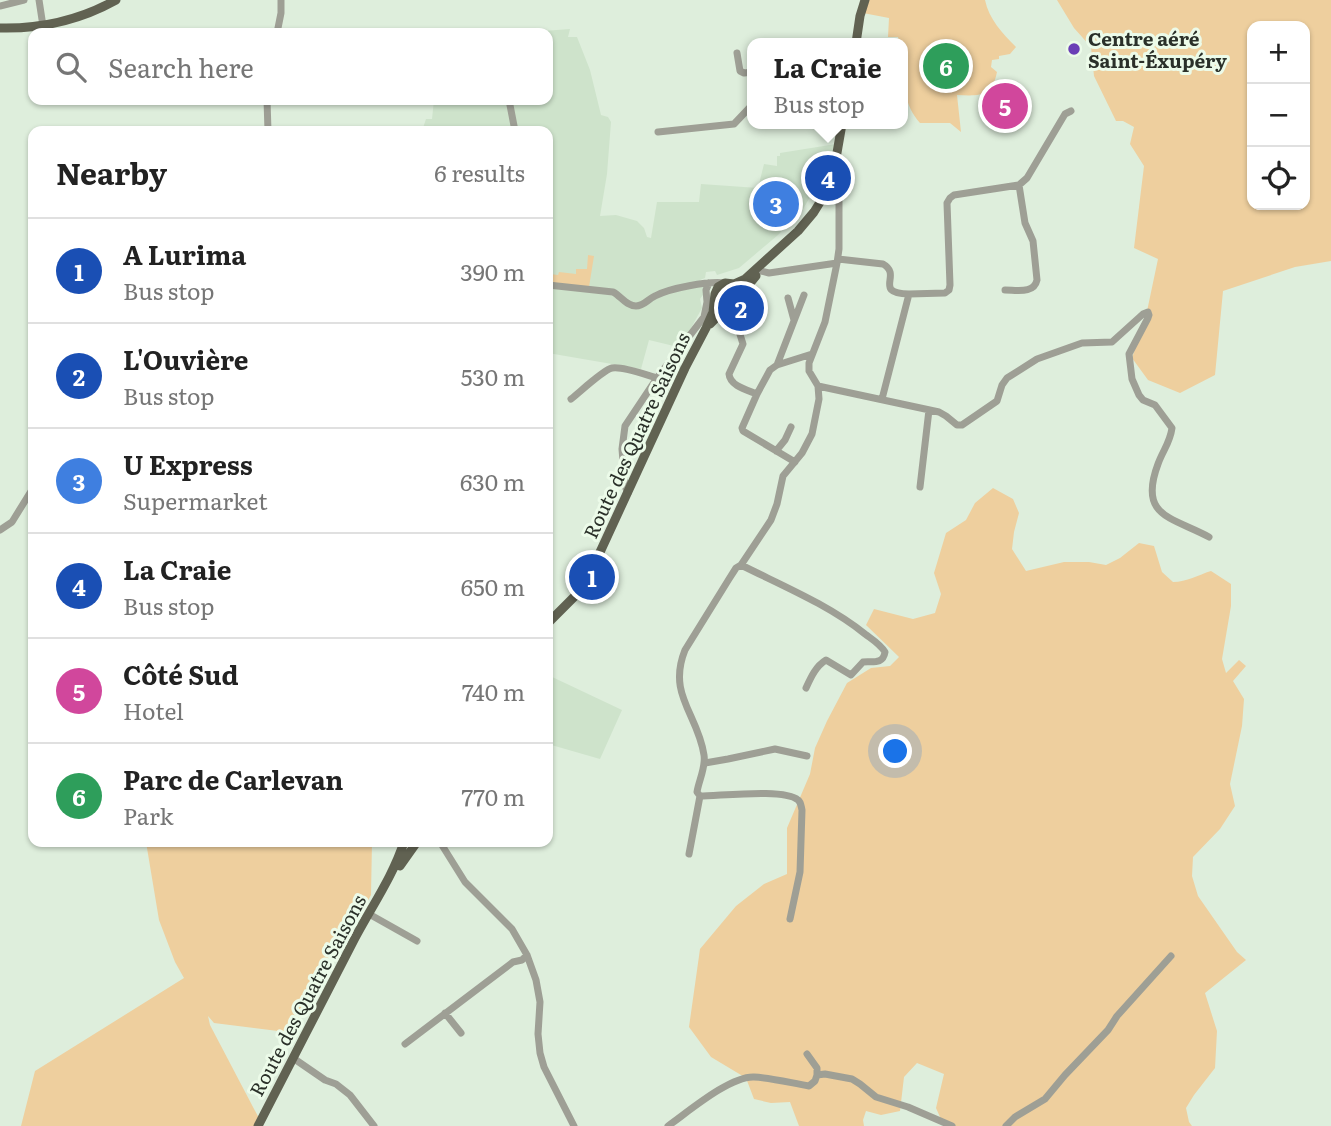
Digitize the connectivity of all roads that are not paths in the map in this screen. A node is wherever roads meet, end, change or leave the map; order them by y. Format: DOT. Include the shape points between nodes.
graph roads {
  1 [pos="23,0"];
  2 [pos="39,0"];
  3 [pos="116,0"];
  4 [pos="281,0"];
  5 [pos="860,0"];
  6 [pos="865,0"];
  7 [pos="0,6"];
  8 [pos="43,26"];
  9 [pos="0,28"];
  10 [pos="278,28"];
  11 [pos="854,38"];
  12 [pos="855,38"];
  13 [pos="737,52"];
  14 [pos="747,73"];
  15 [pos="267,105"];
  16 [pos="510,105"];
  17 [pos="747,110"];
  18 [pos="1071,111"];
  19 [pos="268,126"];
  20 [pos="514,126"];
  21 [pos="841,129"];
  22 [pos="847,129"];
  23 [pos="658,132"];
  24 [pos="1019,186"];
  25 [pos="833,189"];
  26 [pos="837,261"];
  27 [pos="762,269"];
  28 [pos="709,283"];
  29 [pos="730,284"];
  30 [pos="553,286"];
  31 [pos="1005,290"];
  32 [pos="909,294"];
  33 [pos="804,295"];
  34 [pos="715,296"];
  35 [pos="741,297"];
  36 [pos="789,298"];
  37 [pos="729,309"];
  38 [pos="794,320"];
  39 [pos="706,328"];
  40 [pos="812,354"];
  41 [pos="777,365"];
  42 [pos="657,378"];
  43 [pos="818,386"];
  44 [pos="757,394"];
  45 [pos="571,399"];
  46 [pos="882,399"];
  47 [pos="929,410"];
  48 [pos="791,427"];
  49 [pos="776,451"];
  50 [pos="795,462"];
  51 [pos="920,487"];
  52 [pos="628,493"];
  53 [pos="28,496"];
  54 [pos="0,530"];
  55 [pos="1209,537"];
  56 [pos="741,565"];
  57 [pos="553,618"];
  58 [pos="806,688"];
  59 [pos="807,756"];
  60 [pos="705,762"];
  61 [pos="701,796"];
  62 [pos="403,847"];
  63 [pos="413,847"];
  64 [pos="443,847"];
  65 [pos="689,854"];
  66 [pos="388,881"];
  67 [pos="369,914"];
  68 [pos="790,919"];
  69 [pos="418,941"];
  70 [pos="527,955"];
  71 [pos="1171,956"];
  72 [pos="445,1013"];
  73 [pos="461,1032"];
  74 [pos="405,1044"];
  75 [pos="807,1054"];
  76 [pos="293,1058"];
  77 [pos="817,1075"];
  78 [pos="258,1126"];
  79 [pos="374,1126"];
  80 [pos="574,1126"];
  81 [pos="668,1126"];
  82 [pos="952,1126"];
  83 [pos="1006,1126"];
  1 -- 7 [label="street"];
  2 -- 8 [label="street"];
  3 -- 8 [label="main road"];
  4 -- 10 [label="street"];
  5 -- 11 [label="main road"];
  6 -- 12 [label="main road"];
  8 -- 9 [label="main road"];
  13 -- 14 [label="street" via="740,71"];
  15 -- 19 [label="street"];
  16 -- 20 [label="street"];
  17 -- 23 [label="street" via="734,124"];
  18 -- 24 [label="street"];
  21 -- 25 [label="main road"];
  22 -- 25 [label="main road"];
  24 -- 31 [label="street" via="1033,241 1037,281 1030,290"];
  24 -- 32 [label="street" via="950,198 949,290"];
  25 -- 26 [label="street"];
  25 -- 27 [label="main road" via="809,226"];
  25 -- 29 [label="main road" via="798,231 746,279"];
  26 -- 27 [label="street" via="769,273"];
  26 -- 32 [label="street" via="888,266 892,290"];
  26 -- 40 [label="street" via="825,322"];
  27 -- 35 [label="main road, Route des Quatre Saisons"];
  28 -- 29 [label="street"];
  28 -- 30 [label="street" via="657,294 641,306 630,305 613,292"];
  28 -- 34 [label="street"];
  28 -- 42 [label="street" via="704,317"];
  29 -- 34 [label="main road" via="721,285"];
  29 -- 35 [label="main road" via="739,289"];
  32 -- 46 [label="street"];
  33 -- 38 [label="street"];
  34 -- 37 [label="main road" via="719,306"];
  34 -- 39 [label="main road, Route des Quatre Saisons"];
  35 -- 37 [label="main road, Route des Quatre Saisons"];
  36 -- 38 [label="street"];
  37 -- 39 [label="main road, Route des Quatre Saisons"];
  37 -- 44 [label="street" via="743,345 729,378"];
  38 -- 41 [label="street"];
  39 -- 52 [label="main road, Route des Quatre Saisons"];
  40 -- 41 [label="street"];
  40 -- 43 [label="street" via="808,371"];
  41 -- 44 [label="street"];
  42 -- 45 [label="street" via="612,368"];
  42 -- 52 [label="street" via="625,426 622,449"];
  43 -- 46 [label="street"];
  43 -- 50 [label="street" via="812,434"];
  44 -- 49 [label="street" via="742,428"];
  46 -- 47 [label="street"];
  47 -- 51 [label="street"];
  47 -- 55 [label="street" via="957,425 964,424 997,401 1007,378 1037,359 1082,343 1112,342 1148,312 1128,359 1139,396 1155,405 1172,428 1156,467 1153,499 1158,510 1177,523"];
  48 -- 49 [label="street"];
  49 -- 50 [label="street"];
  50 -- 56 [label="street" via="783,476 771,520"];
  52 -- 57 [label="main road, Route des Quatre Saisons" via="584,583"];
  53 -- 54 [label="street" via="12,522"];
  56 -- 58 [label="street" via="837,615 885,652 877,662 863,662 851,675 827,660"];
  56 -- 60 [label="street" via="681,662 681,694"];
  59 -- 60 [label="street" via="775,749"];
  60 -- 61 [label="street" via="697,792"];
  61 -- 65 [label="street"];
  61 -- 68 [label="street" via="771,794 800,801 800,872"];
  62 -- 66 [label="main road, Route des Quatre Saisons"];
  63 -- 66 [label="main road, Route des Quatre Saisons"];
  64 -- 70 [label="street" via="465,882 512,929"];
  66 -- 67 [label="main road, Route des Quatre Saisons"];
  67 -- 69 [label="street"];
  67 -- 76 [label="main road, Route des Quatre Saisons"];
  70 -- 72 [label="street"];
  70 -- 80 [label="street" via="540,1002 540,1053"];
  71 -- 83 [label="street" via="1045,1099"];
  72 -- 73 [label="street"];
  72 -- 74 [label="street"];
  75 -- 77 [label="street"];
  76 -- 78 [label="main road, Route des Quatre Saisons"];
  76 -- 79 [label="street" via="350,1095"];
  77 -- 81 [label="street" via="809,1086 739,1079"];
  77 -- 82 [label="street" via="852,1079 876,1097"];
}
